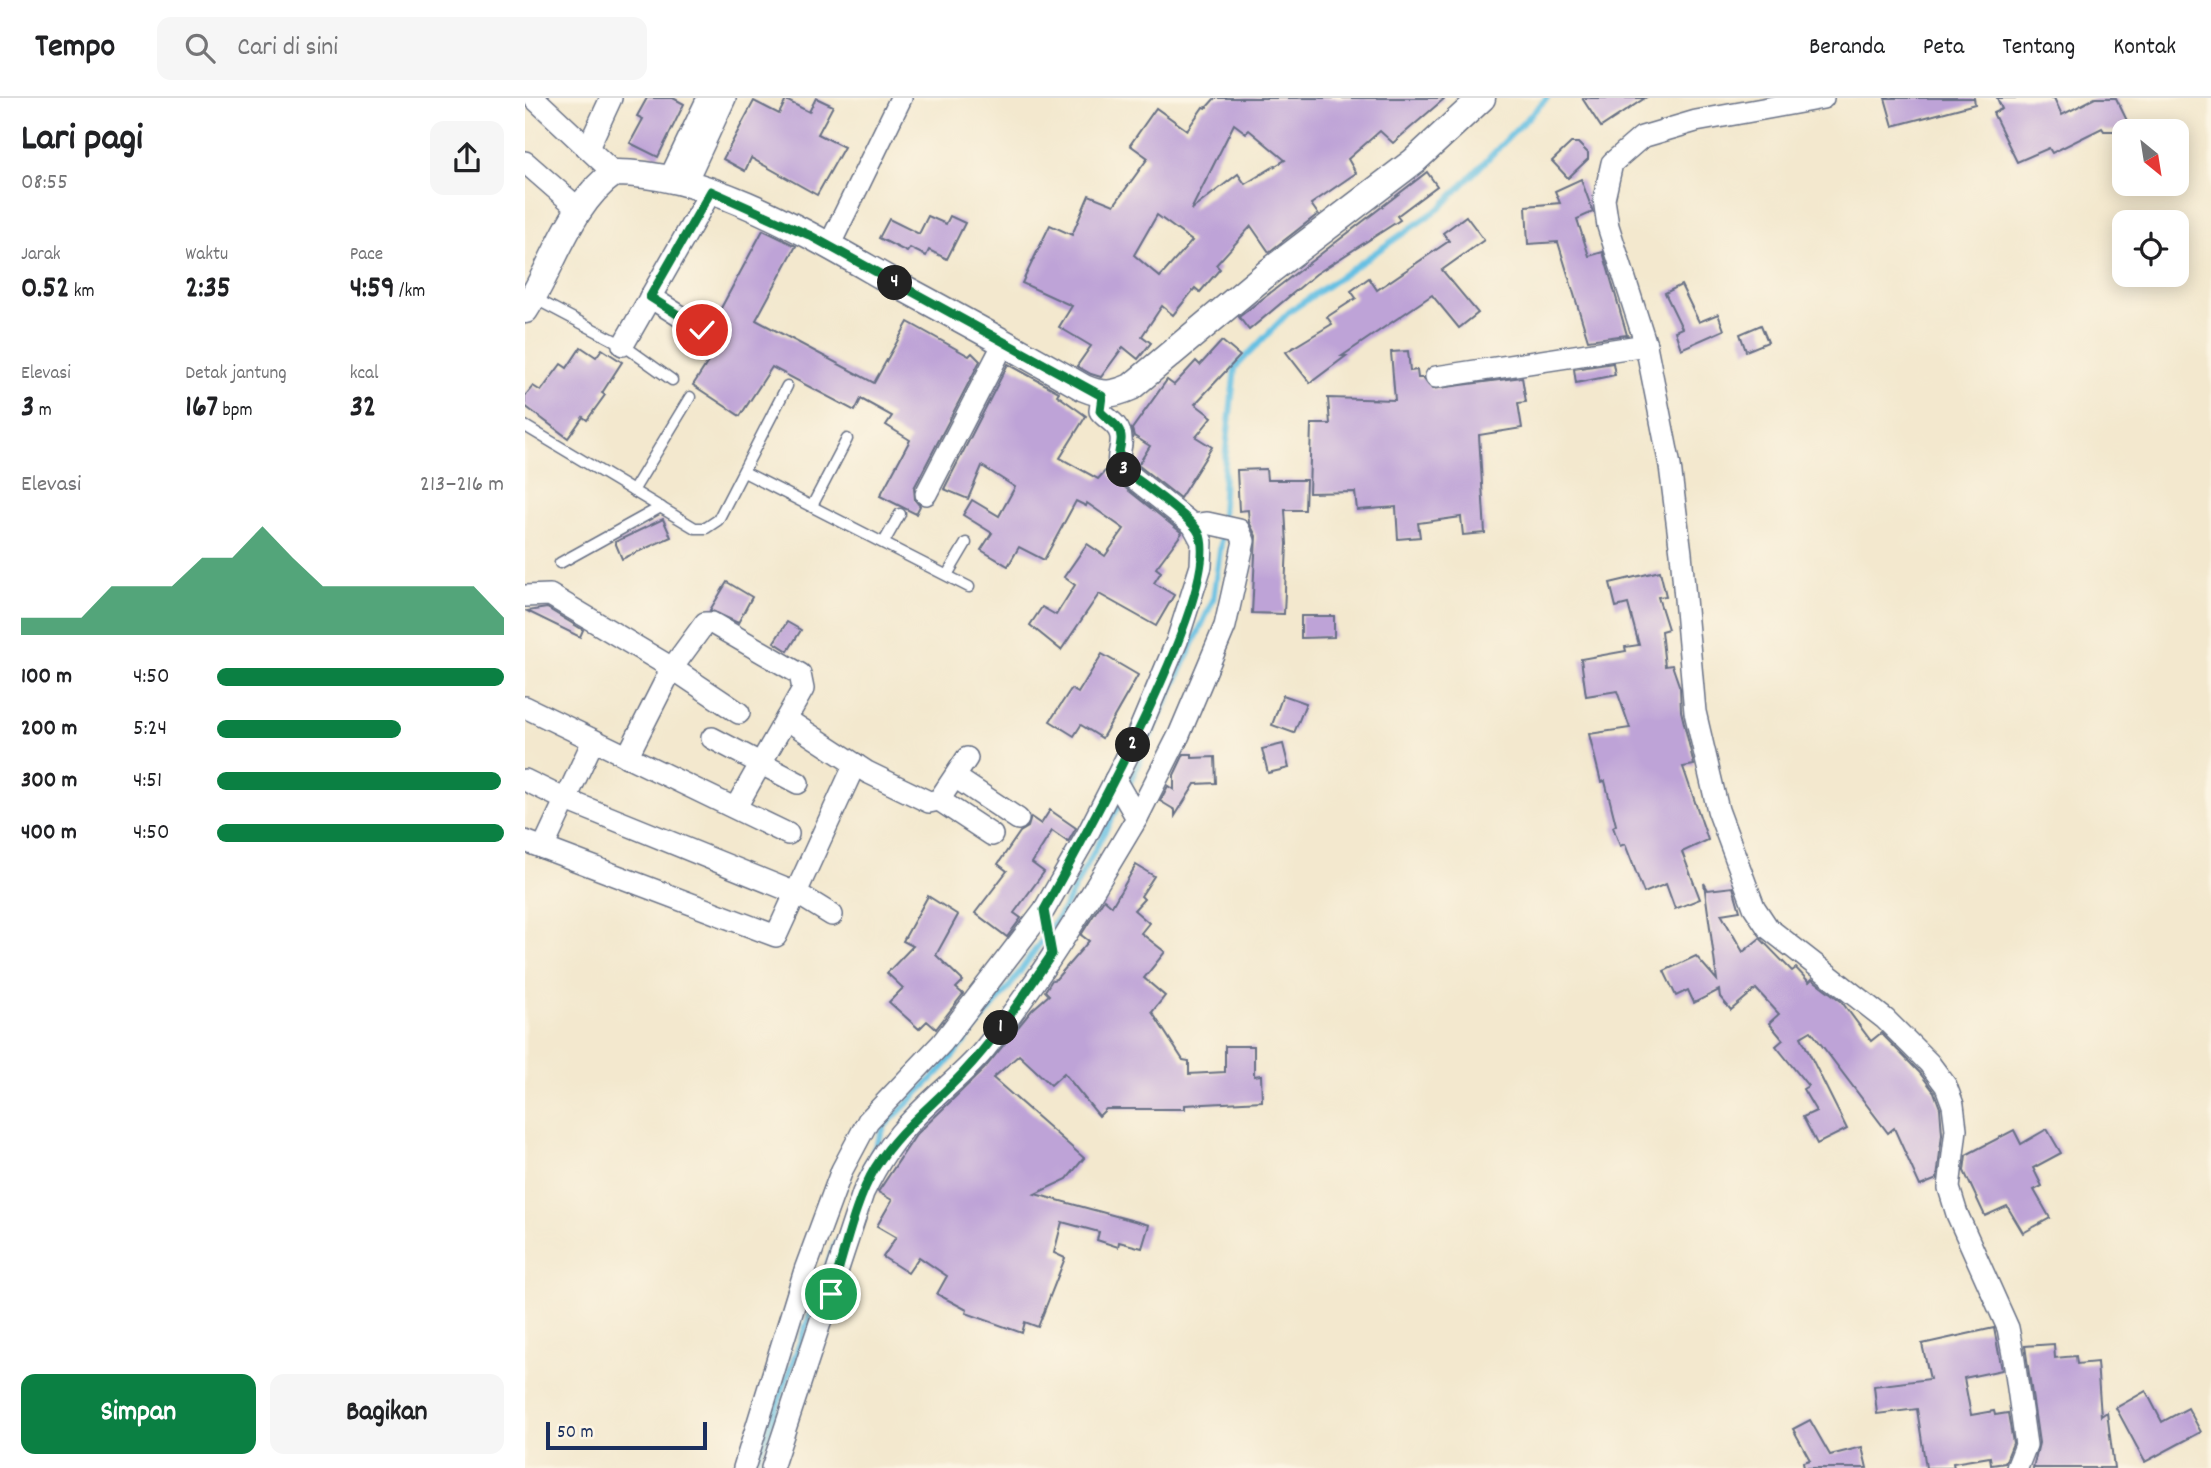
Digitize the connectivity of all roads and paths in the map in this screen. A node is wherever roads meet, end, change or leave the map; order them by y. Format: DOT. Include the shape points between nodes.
graph roads {
  1 [pos="534,98"];
  2 [pos="611,98"];
  3 [pos="708,98"];
  4 [pos="725,98"];
  5 [pos="901,98"];
  6 [pos="1482,98"];
  7 [pos="1823,98"];
  8 [pos="588,148"];
  9 [pos="525,162"];
  10 [pos="614,173"];
  11 [pos="677,182"];
  12 [pos="711,191"];
  13 [pos="580,209"];
  14 [pos="829,246"];
  15 [pos="650,297"];
  16 [pos="529,304"];
  17 [pos="702,330"];
  18 [pos="1004,343"];
  19 [pos="623,345"];
  20 [pos="1646,345"];
  21 [pos="1436,377"];
  22 [pos="672,380"];
  23 [pos="787,386"];
  24 [pos="1102,396"];
  25 [pos="690,397"];
  26 [pos="525,426"];
  27 [pos="847,439"];
  28 [pos="744,472"];
  29 [pos="633,491"];
  30 [pos="926,494"];
  31 [pos="812,506"];
  32 [pos="661,507"];
  33 [pos="899,514"];
  34 [pos="1193,525"];
  35 [pos="884,542"];
  36 [pos="966,542"];
  37 [pos="560,563"];
  38 [pos="947,575"];
  39 [pos="969,587"];
  40 [pos="525,596"];
  41 [pos="672,668"];
  42 [pos="525,707"];
  43 [pos="739,713"];
  44 [pos="786,719"];
  45 [pos="712,738"];
  46 [pos="593,741"];
  47 [pos="627,757"];
  48 [pos="967,758"];
  49 [pos="760,764"];
  50 [pos="855,764"];
  51 [pos="955,776"];
  52 [pos="525,780"];
  53 [pos="798,783"];
  54 [pos="1117,783"];
  55 [pos="564,799"];
  56 [pos="939,800"];
  57 [pos="736,807"];
  58 [pos="1135,816"];
  59 [pos="1018,819"];
  60 [pos="788,834"];
  61 [pos="992,835"];
  62 [pos="534,844"];
  63 [pos="798,894"];
  64 [pos="832,915"];
  65 [pos="1045,916"];
  66 [pos="1051,948"];
  67 [pos="744,1468"];
  68 [pos="772,1468"];
  69 [pos="2017,1468"];
  1 -- 8 [label="street"];
  2 -- 8 [label="street"];
  3 -- 11 [label="street"];
  4 -- 11 [label="street"];
  5 -- 14 [label="street"];
  6 -- 24 [label="street" via="1414,161 1271,270 1131,387"];
  7 -- 20 [label="street" via="1666,129 1632,144 1612,163 1604,199 1608,226"];
  8 -- 10 [label="street"];
  9 -- 13 [label="street"];
  10 -- 11 [label="street"];
  10 -- 13 [label="street"];
  11 -- 12 [label="street"];
  12 -- 14 [label="street"];
  12 -- 15 [label="street"];
  13 -- 16 [label="street"];
  14 -- 18 [label="street"];
  15 -- 17 [label="street"];
  15 -- 19 [label="street"];
  16 -- 19 [label="lane"];
  18 -- 24 [label="street"];
  18 -- 30 [label="street"];
  19 -- 22 [label="lane"];
  20 -- 21 [label="street"];
  20 -- 69 [label="street" via="1670,466 1695,712 1719,810 1753,907 1768,928 1885,1019 1946,1086 1955,1129 1949,1188 2008,1328 2014,1360 2026,1445"];
  23 -- 28 [label="lane"];
  24 -- 34 [label="street" via="1100,411 1120,429 1117,459 1121,468"];
  25 -- 29 [label="lane"];
  26 -- 29 [label="lane"];
  27 -- 31 [label="lane"];
  28 -- 31 [label="lane"];
  28 -- 32 [label="lane" via="718,520 706,527 695,528"];
  29 -- 32 [label="lane"];
  31 -- 35 [label="lane"];
  32 -- 37 [label="lane"];
  33 -- 35 [label="lane"];
  34 -- 54 [label="street" via="1202,542 1192,597"];
  34 -- 58 [label="street" via="1216,524 1238,530 1244,541 1224,626 1179,735"];
  35 -- 38 [label="lane"];
  36 -- 38 [label="lane"];
  38 -- 39 [label="lane"];
  40 -- 41 [label="street" via="550,595"];
  41 -- 43 [label="street"];
  41 -- 44 [label="street" via="705,623 712,623 800,674 803,689"];
  41 -- 47 [label="street"];
  42 -- 46 [label="street"];
  44 -- 49 [label="street"];
  44 -- 50 [label="street"];
  45 -- 49 [label="street"];
  46 -- 47 [label="street"];
  46 -- 55 [label="street"];
  47 -- 57 [label="street"];
  48 -- 51 [label="street"];
  49 -- 53 [label="street"];
  49 -- 57 [label="street"];
  50 -- 56 [label="street" via="929,802"];
  50 -- 63 [label="street"];
  51 -- 56 [label="street"];
  51 -- 59 [label="street"];
  52 -- 55 [label="street"];
  54 -- 58 [label="street"];
  54 -- 65 [label="street"];
  55 -- 62 [label="street"];
  55 -- 63 [label="street"];
  56 -- 61 [label="street"];
  57 -- 60 [label="street"];
  58 -- 66 [label="street"];
  62 -- 63 [label="street" via="776,936"];
  63 -- 64 [label="street"];
  65 -- 66 [label="street"];
  65 -- 67 [label="street" via="942,1042 869,1121 842,1170 805,1270"];
  66 -- 68 [label="street" via="983,1050 914,1117 874,1170"];
}
